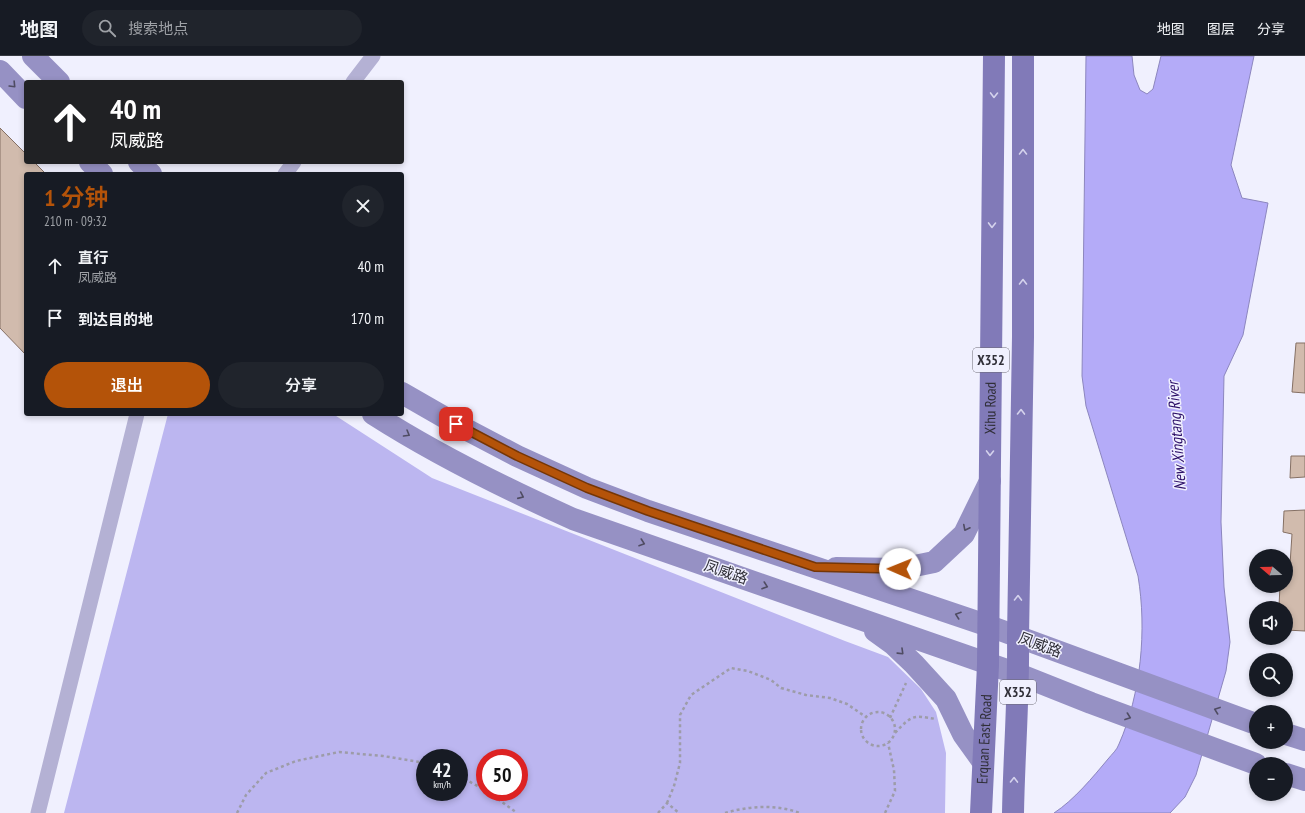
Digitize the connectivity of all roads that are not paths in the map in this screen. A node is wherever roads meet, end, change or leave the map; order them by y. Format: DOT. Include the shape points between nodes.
graph roads {
  1 [pos="34,56"];
  2 [pos="373,56"];
  3 [pos="994,56"];
  4 [pos="1023,56"];
  5 [pos="0,71"];
  6 [pos="57,80"];
  7 [pos="355,80"];
  8 [pos="24,96"];
  9 [pos="92,164"];
  10 [pos="141,164"];
  11 [pos="100,172"];
  12 [pos="149,172"];
  13 [pos="404,394"];
  14 [pos="137,416"];
  15 [pos="376,416"];
  16 [pos="990,481"];
  17 [pos="815,567"];
  18 [pos="860,619"];
  19 [pos="989,626"];
  20 [pos="1018,637"];
  21 [pos="988,665"];
  22 [pos="1018,674"];
  23 [pos="1249,722"];
  24 [pos="1293,736"];
  25 [pos="1305,740"];
  26 [pos="983,762"];
  27 [pos="1249,762"];
  28 [pos="1293,776"];
  29 [pos="1305,780"];
  30 [pos="38,813"];
  31 [pos="981,813"];
  32 [pos="1013,813"];
  1 -- 6 [label="main road"];
  2 -- 7 [label="street"];
  3 -- 16 [label="main road, Xihu Road / X352, one-way"];
  20 -- 4 [label="main road, Xihu Road / X352, one-way" via="1023,337"];
  5 -- 8 [label="main road, one-way"];
  9 -- 11 [label="main road"];
  10 -- 12 [label="main road"];
  13 -- 17 [label="main road, 凤威路" via="517,456 587,488"];
  14 -- 30 [label="street"];
  15 -- 18 [label="main road, 凤威路, one-way" via="454,462 516,494 573,519"];
  16 -- 17 [label="main road, one-way" via="964,534 934,562 900,569"];
  16 -- 19 [label="main road, Xihu Road / X352"];
  19 -- 17 [label="main road, 凤威路, one-way"];
  18 -- 21 [label="main road, 凤威路"];
  18 -- 26 [label="main road, one-way" via="914,664 946,699 963,734"];
  19 -- 20 [label="main road, 凤威路"];
  19 -- 21 [label="main road, Xihu Road / X352"];
  20 -- 22 [label="main road, Erquan East Road / X352"];
  23 -- 20 [label="main road, 凤威路, one-way"];
  21 -- 22 [label="main road, 凤威路"];
  21 -- 26 [label="main road, Erquan East Road / X352"];
  22 -- 27 [label="main road, 凤威路, one-way"];
  32 -- 22 [label="main road, Erquan East Road / X352, one-way"];
  24 -- 25 [label="main road"];
  26 -- 31 [label="main road, Erquan East Road / X352"];
  28 -- 29 [label="main road"];
}
